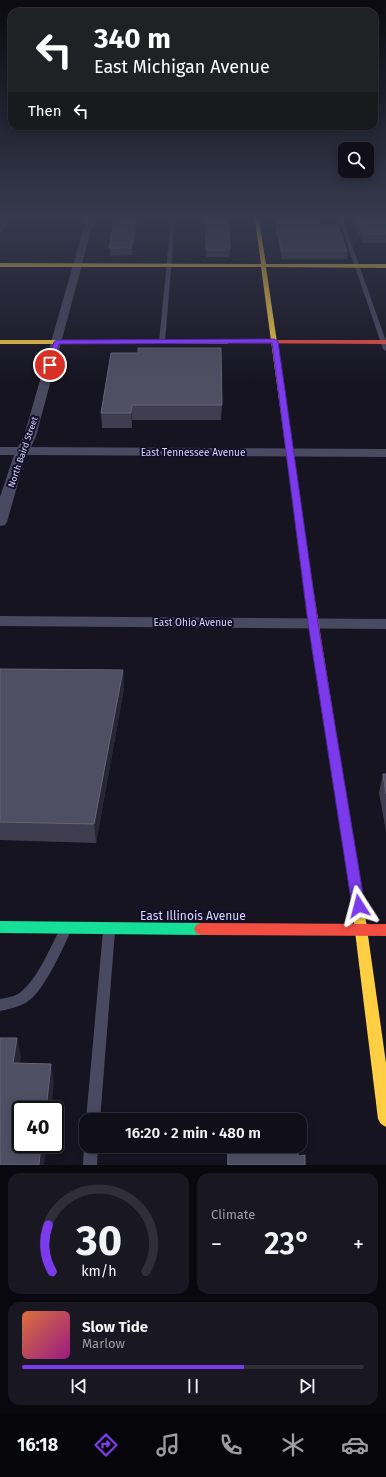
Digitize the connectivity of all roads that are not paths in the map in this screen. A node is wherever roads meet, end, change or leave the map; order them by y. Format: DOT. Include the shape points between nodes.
graph roads {
  1 [pos="75,274"];
  2 [pos="168,274"];
  3 [pos="265,274"];
  4 [pos="360,274"];
  5 [pos="274,341"];
  6 [pos="0,342"];
  7 [pos="57,342"];
  8 [pos="162,342"];
  9 [pos="385,344"];
  10 [pos="0,451"];
  11 [pos="23,452"];
  12 [pos="290,453"];
  13 [pos="386,453"];
  14 [pos="0,522"];
  15 [pos="0,621"];
  16 [pos="313,623"];
  17 [pos="386,624"];
  18 [pos="0,927"];
  19 [pos="67,928"];
  20 [pos="109,928"];
  21 [pos="362,930"];
  22 [pos="386,930"];
  23 [pos="0,1006"];
  24 [pos="380,1018"];
  25 [pos="94,1113"];
  26 [pos="386,1119"];
  27 [pos="91,1153"];
  28 [pos="90,1165"];
  1 -- 7 [label="street, North Baird Street"];
  2 -- 8 [label="lane"];
  3 -- 5 [label="street"];
  4 -- 9 [label="lane"];
  5 -- 8 [label="street"];
  5 -- 9 [label="street"];
  5 -- 12 [label="street"];
  6 -- 7 [label="street"];
  7 -- 8 [label="street"];
  7 -- 11 [label="street, North Baird Street"];
  10 -- 11 [label="street, East Tennessee Avenue"];
  11 -- 12 [label="street, East Tennessee Avenue"];
  11 -- 14 [label="street, North Baird Street"];
  12 -- 13 [label="street, East Tennessee Avenue"];
  12 -- 16 [label="street"];
  15 -- 16 [label="street, East Ohio Avenue"];
  16 -- 17 [label="street, East Ohio Avenue"];
  16 -- 21 [label="street"];
  18 -- 19 [label="street, East Illinois Avenue"];
  19 -- 20 [label="street, East Illinois Avenue"];
  19 -- 23 [label="lane" via="53,955 26,995"];
  20 -- 21 [label="street, East Illinois Avenue"];
  20 -- 25 [label="lane"];
  21 -- 22 [label="street, East Illinois Avenue"];
  21 -- 24 [label="street"];
  24 -- 26 [label="street"];
  27 -- 28 [label="lane"];
}
